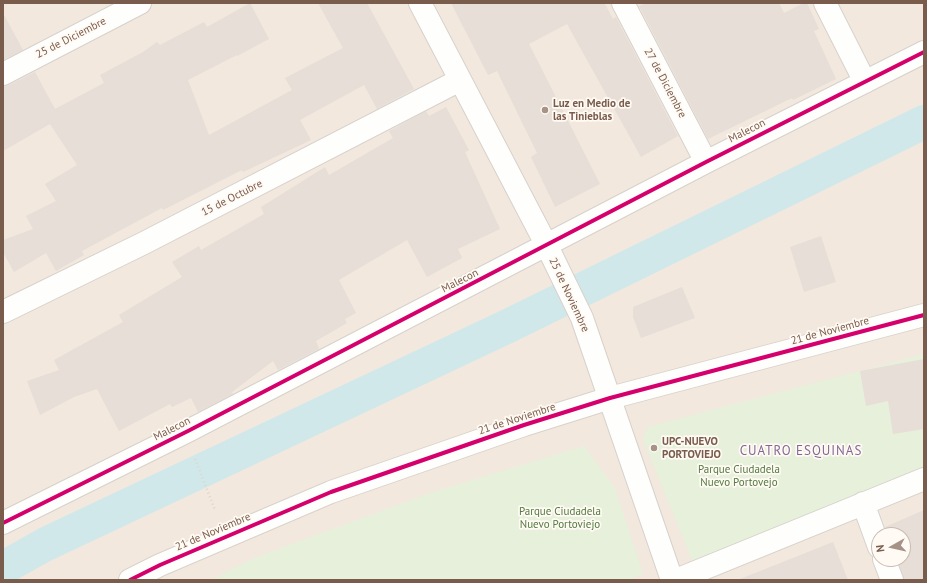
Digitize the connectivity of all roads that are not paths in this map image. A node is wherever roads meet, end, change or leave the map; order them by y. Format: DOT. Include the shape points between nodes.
graph roads {
  1 [pos="140,3"];
  2 [pos="420,3"];
  3 [pos="623,3"];
  4 [pos="825,3"];
  5 [pos="924,52"];
  6 [pos="3,74"];
  7 [pos="460,80"];
  8 [pos="865,82"];
  9 [pos="706,162"];
  10 [pos="547,246"];
  11 [pos="3,312"];
  12 [pos="924,315"];
  13 [pos="610,398"];
  14 [pos="924,479"];
  15 [pos="863,503"];
  16 [pos="3,523"];
  17 [pos="872,527"];
  18 [pos="887,567"];
  19 [pos="130,580"];
  20 [pos="672,580"];
  21 [pos="676,580"];
  22 [pos="892,580"];
  1 -- 6 [label="street, 25 de Diciembre"];
  2 -- 7 [label="street, 25 de Noviembre"];
  3 -- 9 [label="street, 27 de Diciembre"];
  4 -- 8 [label="street"];
  5 -- 8 [label="street, Malecon"];
  7 -- 10 [label="street, 25 de Noviembre"];
  7 -- 11 [label="street, 15 de Octubre" via="151,240"];
  8 -- 9 [label="street, Malecon"];
  9 -- 10 [label="street, Malecon"];
  10 -- 13 [label="street, 25 de Noviembre" via="582,318"];
  10 -- 16 [label="street, Malecon" via="188,432"];
  12 -- 13 [label="street, 21 de Noviembre"];
  13 -- 19 [label="street, 21 de Noviembre" via="331,492"];
  13 -- 20 [label="street, 25 de Noviembre"];
  14 -- 15 [label="street"];
  15 -- 17 [label="street"];
  15 -- 21 [label="street"];
  18 -- 22 [label="street"];
}
